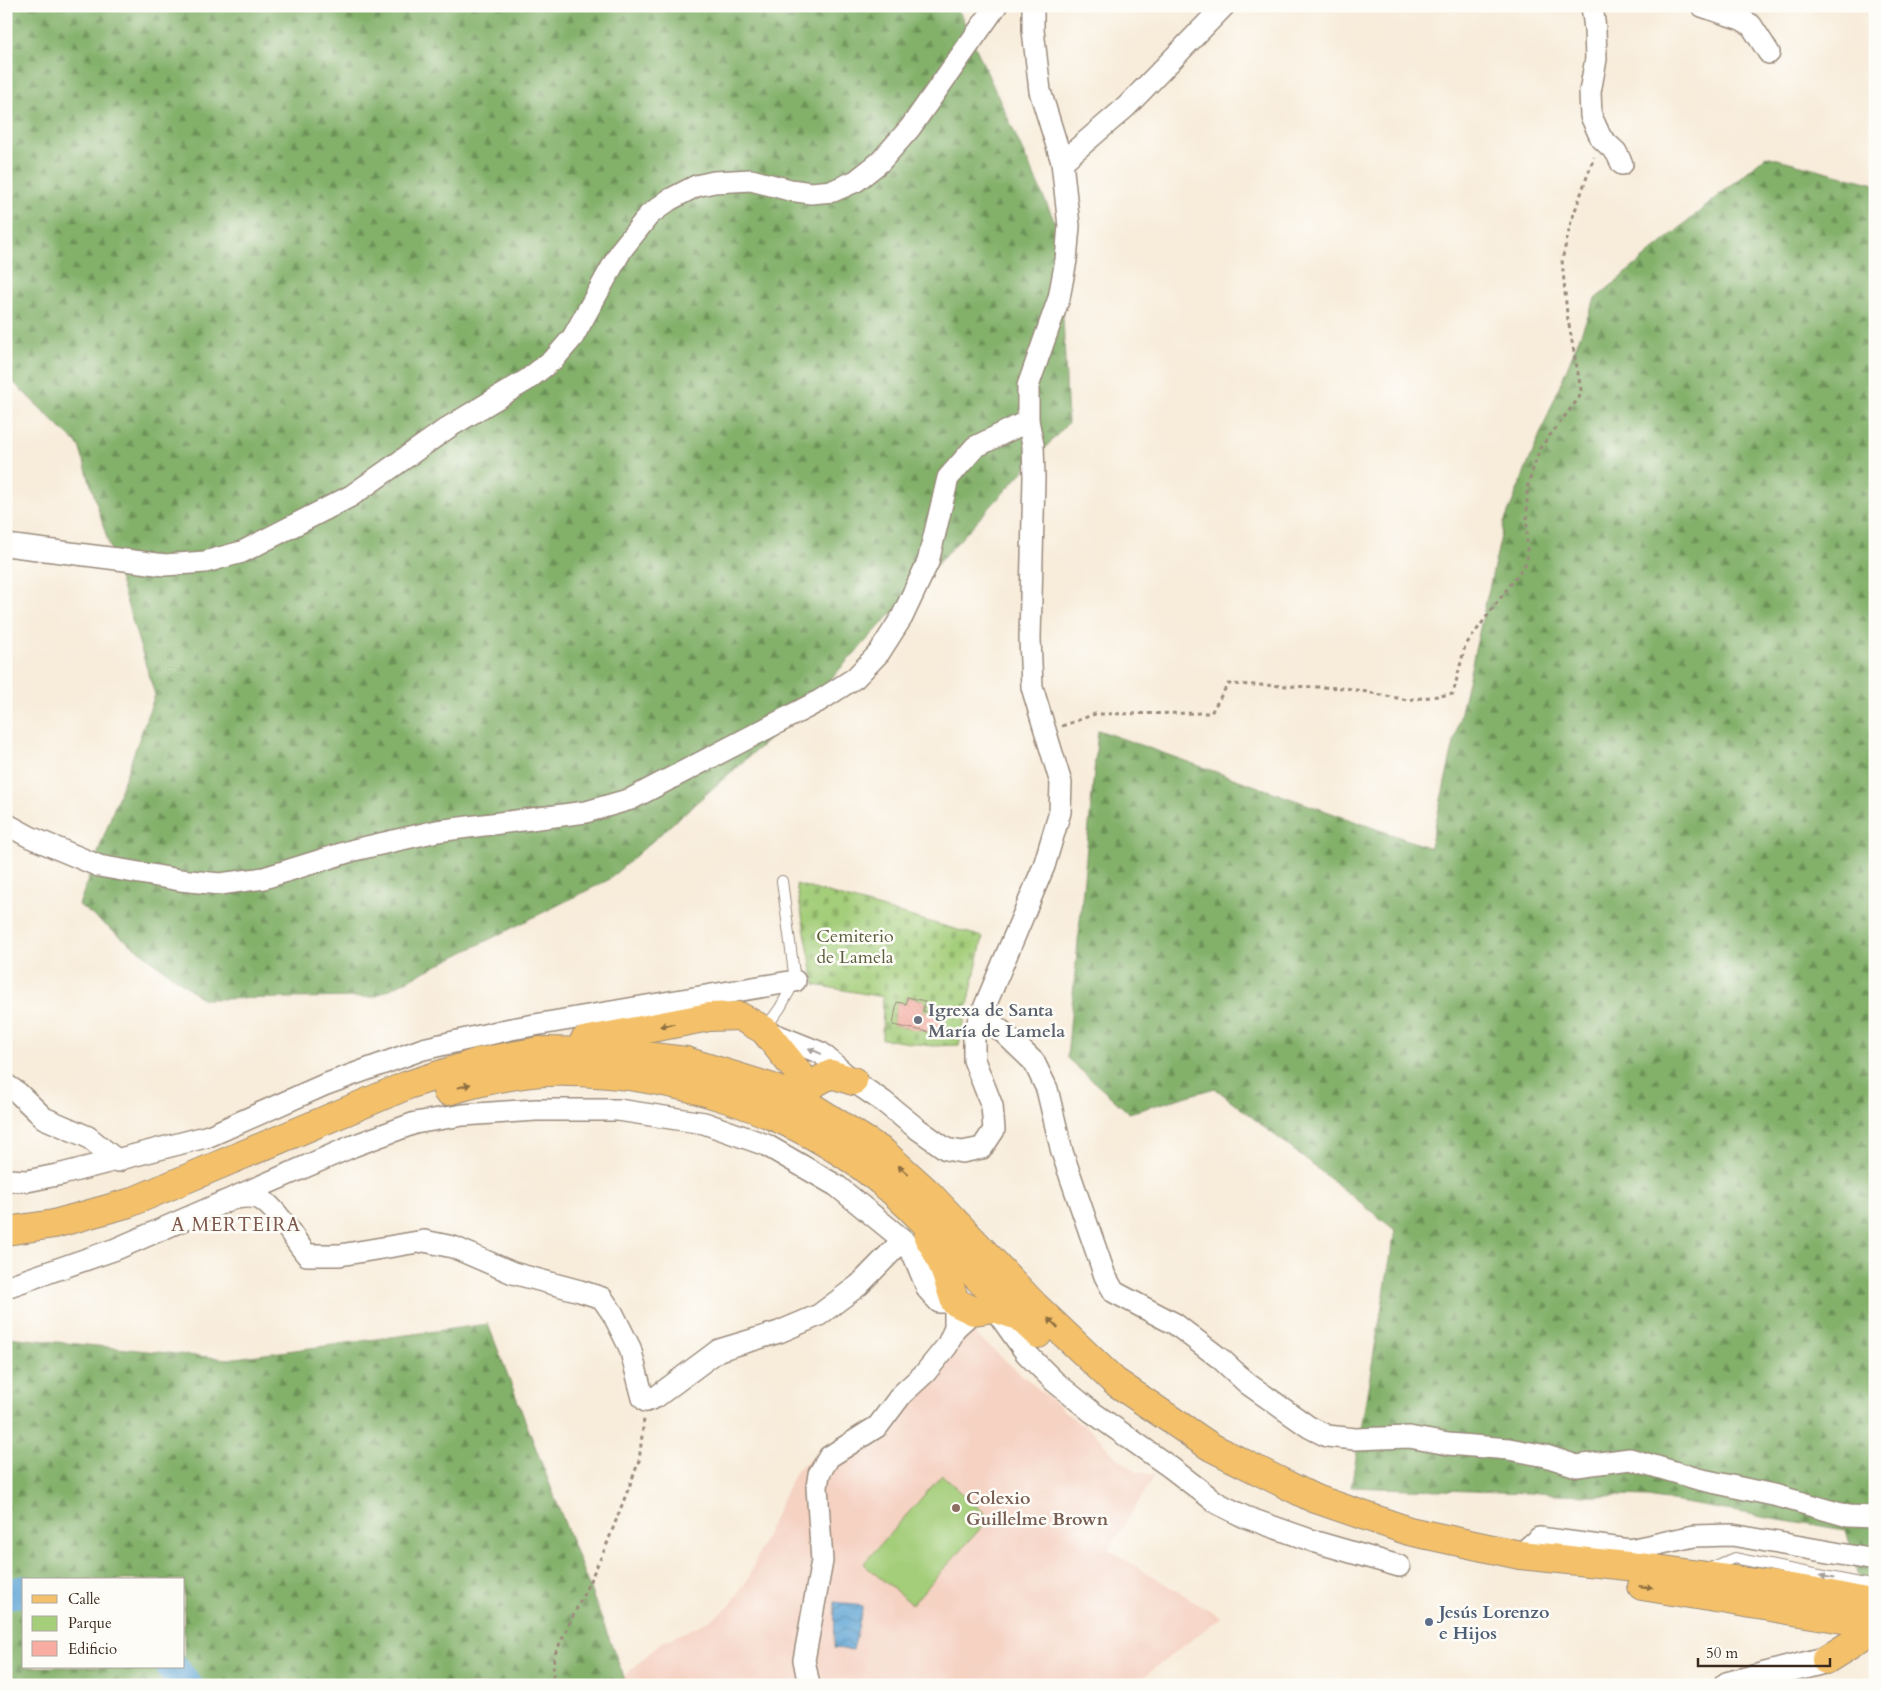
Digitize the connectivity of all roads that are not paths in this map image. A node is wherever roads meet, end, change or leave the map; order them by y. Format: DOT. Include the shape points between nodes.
graph roads {
  1 [pos="996,6"];
  2 [pos="1033,6"];
  3 [pos="1224,6"];
  4 [pos="1592,6"];
  5 [pos="1702,6"];
  6 [pos="1769,53"];
  7 [pos="1062,162"];
  8 [pos="1622,164"];
  9 [pos="1028,421"];
  10 [pos="6,546"];
  11 [pos="6,824"];
  12 [pos="782,881"];
  13 [pos="795,981"];
  14 [pos="705,1007"];
  15 [pos="981,1014"];
  16 [pos="764,1030"];
  17 [pos="542,1062"];
  18 [pos="692,1070"];
  19 [pos="853,1081"];
  20 [pos="6,1085"];
  21 [pos="804,1101"];
  22 [pos="118,1161"];
  23 [pos="6,1180"];
  24 [pos="908,1195"];
  25 [pos="233,1198"];
  26 [pos="6,1231"];
  27 [pos="903,1240"];
  28 [pos="6,1244"];
  29 [pos="976,1276"];
  30 [pos="6,1287"];
  31 [pos="977,1312"];
  32 [pos="1875,1517"];
  33 [pos="1629,1558"];
  34 [pos="1875,1560"];
  35 [pos="1399,1566"];
  36 [pos="1657,1569"];
  37 [pos="1697,1574"];
  38 [pos="1875,1586"];
  39 [pos="1875,1604"];
  40 [pos="1873,1638"];
  41 [pos="1826,1660"];
  42 [pos="810,1685"];
  43 [pos="1728,1685"];
  1 -- 10 [label="street" via="910,128 880,162 856,181 833,191 811,193 752,180 714,182 696,186 669,200 650,215 622,249 573,337 555,358 527,380 449,427 351,496 242,552 205,562 165,565"];
  2 -- 7 [label="street" via="1040,91"];
  3 -- 7 [label="street" via="1126,107"];
  4 -- 8 [label="street" via="1596,59 1590,92 1591,116 1601,138 1616,152"];
  5 -- 6 [label="street" via="1751,25"];
  7 -- 9 [label="street" via="1069,226 1066,260 1059,298 1028,386"];
  9 -- 11 [label="street" via="975,447 948,478 928,562 902,617 879,652 855,678 819,702 631,799 586,812 437,831 354,850 264,878 220,884 99,866"];
  9 -- 15 [label="street" via="1034,477 1032,687 1060,783 1060,812 1044,866"];
  12 -- 13 [label="lane"];
  13 -- 14 [label="street"];
  13 -- 16 [label="lane"];
  14 -- 16 [label="main road" via="739,1016"];
  14 -- 17 [label="main road, one-way" via="610,1035"];
  14 -- 18 [label="main road" via="686,1051"];
  14 -- 22 [label="street" via="511,1029 423,1049 324,1085 209,1136"];
  15 -- 19 [label="street" via="974,1032 974,1060 992,1106 994,1130 982,1148 962,1152 946,1148"];
  15 -- 32 [label="street" via="1034,1062 1047,1089 1062,1152 1104,1276 1114,1292 1175,1324 1248,1384 1309,1427 1327,1436 1355,1439 1409,1437 1508,1449 1578,1466 1630,1459 1848,1516"];
  19 -- 16 [label="street, one-way" via="821,1053"];
  16 -- 21 [label="main road"];
  17 -- 18 [label="main road" via="666,1073"];
  17 -- 24 [label="main road" via="671,1083 751,1106 802,1128"];
  17 -- 26 [label="main road" via="479,1062 408,1085 129,1202 54,1224"];
  28 -- 17 [label="main road, one-way" via="89,1232 348,1125"];
  18 -- 21 [label="main road" via="770,1088"];
  19 -- 21 [label="main road" via="831,1074"];
  20 -- 22 [label="street" via="44,1118 88,1137"];
  21 -- 24 [label="main road" via="853,1150"];
  24 -- 21 [label="main road, one-way" via="882,1152"];
  22 -- 23 [label="street" via="45,1178"];
  24 -- 29 [label="main road"];
  24 -- 31 [label="main road" via="933,1244"];
  33 -- 24 [label="main road, one-way" via="1520,1555 1409,1531 1322,1501 1211,1447 1114,1381 1035,1306"];
  25 -- 27 [label="street" via="415,1122 536,1110 618,1110 704,1123 766,1145 837,1186"];
  25 -- 27 [label="street" via="248,1196 261,1199 307,1255 340,1255 424,1241 453,1247 513,1273 602,1298 614,1314 630,1348 646,1401 719,1350 779,1332 819,1315 859,1285"];
  25 -- 30 [label="street" via="116,1249"];
  27 -- 31 [label="street" via="914,1256 928,1290 939,1302"];
  29 -- 31 [label="main road"];
  29 -- 31 [label="main road"];
  31 -- 35 [label="street" via="1092,1412 1217,1503 1316,1542"];
  31 -- 40 [label="main road, one-way" via="1044,1340 1159,1431 1240,1481 1346,1526 1463,1561 1849,1620"];
  31 -- 42 [label="street" via="925,1373 902,1394 878,1426 829,1457 818,1474 822,1561 804,1660"];
  33 -- 34 [label="street" via="1694,1536 1732,1535"];
  33 -- 36 [label="main road"];
  36 -- 37 [label="main road"];
  36 -- 40 [label="main road" via="1718,1590 1868,1615"];
  38 -- 37 [label="lane, one-way" via="1734,1558"];
  37 -- 39 [label="main road"];
  40 -- 41 [label="main road"];
  41 -- 43 [label="street"];
}
